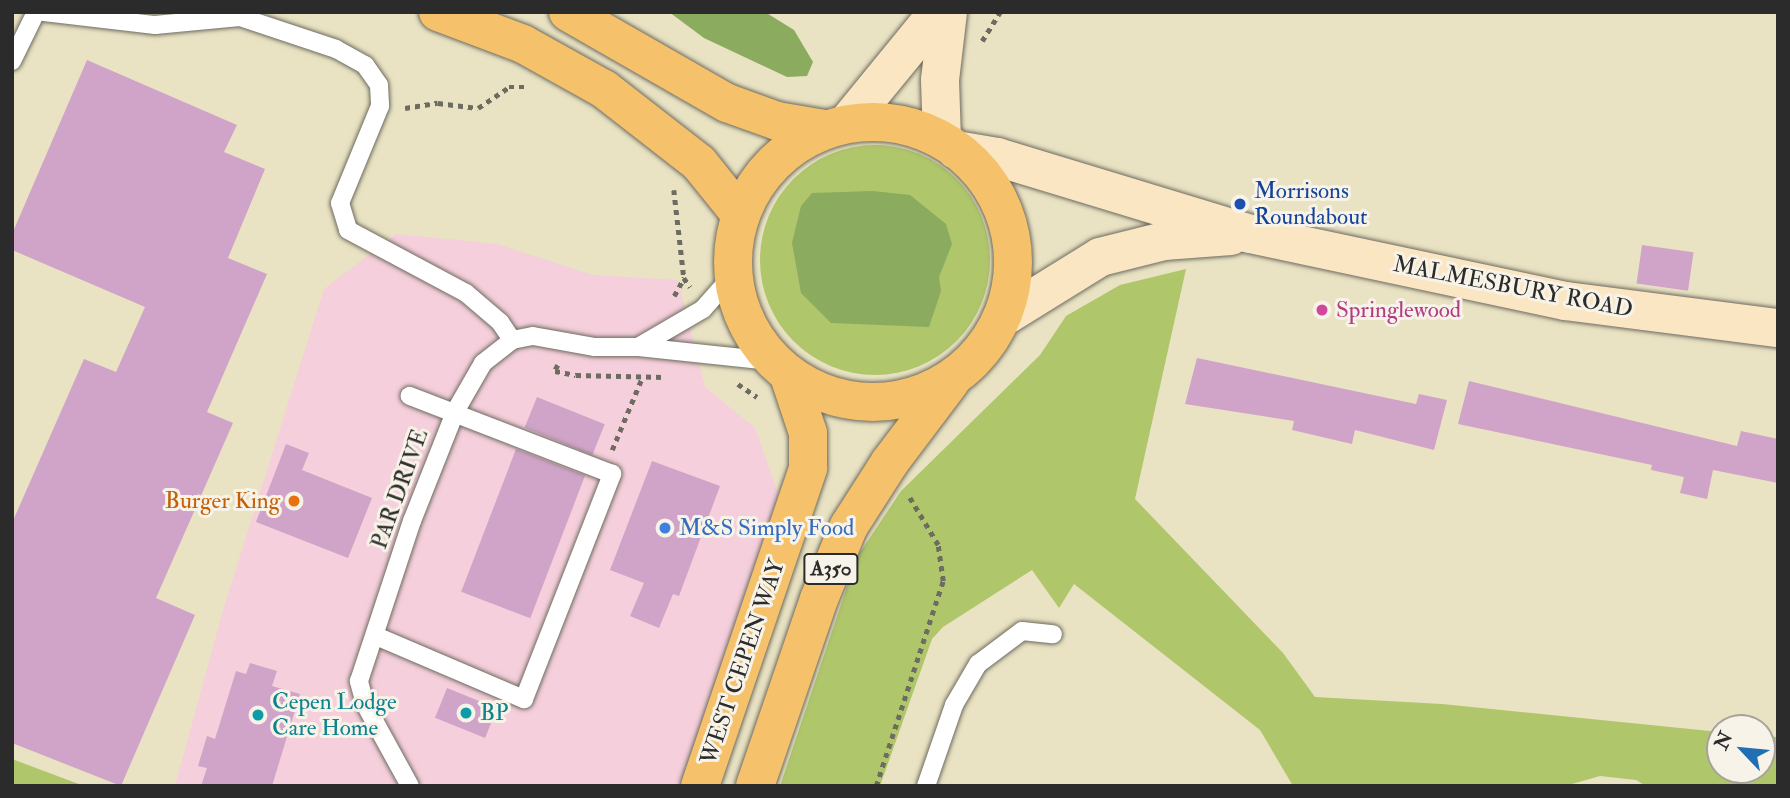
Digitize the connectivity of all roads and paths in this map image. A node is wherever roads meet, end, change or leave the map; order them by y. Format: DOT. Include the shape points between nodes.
graph roads {
  1 [pos="36,12"];
  2 [pos="44,12"];
  3 [pos="438,12"];
  4 [pos="569,12"];
  5 [pos="937,12"];
  6 [pos="948,12"];
  7 [pos="12,61"];
  8 [pos="531,88"];
  9 [pos="380,106"];
  10 [pos="836,126"];
  11 [pos="949,145"];
  12 [pos="670,182"];
  13 [pos="740,214"];
  14 [pos="1250,234"];
  15 [pos="734,274"];
  16 [pos="684,278"];
  17 [pos="667,305"];
  18 [pos="703,309"];
  19 [pos="1005,316"];
  20 [pos="1778,328"];
  21 [pos="512,340"];
  22 [pos="568,342"];
  23 [pos="638,346"];
  24 [pos="780,368"];
  25 [pos="670,376"];
  26 [pos="955,377"];
  27 [pos="642,378"];
  28 [pos="731,380"];
  29 [pos="410,396"];
  30 [pos="764,405"];
  31 [pos="456,410"];
  32 [pos="603,470"];
  33 [pos="898,497"];
  34 [pos="1053,634"];
  35 [pos="376,636"];
  36 [pos="410,786"];
  37 [pos="700,786"];
  38 [pos="755,786"];
  39 [pos="876,786"];
  40 [pos="926,786"];
  1 -- 7 [label="lane"];
  2 -- 9 [label="lane" via="155,25 240,17 267,24 336,49 365,65 379,85"];
  3 -- 13 [label="highway" via="523,44 604,89 699,163"];
  4 -- 10 [label="highway, A350" via="727,103"];
  5 -- 10 [label="main road"];
  6 -- 11 [label="main road" via="940,80"];
  8 -- 9 [label="path" via="509,87 478,108 438,103"];
  9 -- 21 [label="lane" via="340,203 348,230 466,293 500,322"];
  10 -- 11 [label="highway, A350" via="890,121"];
  10 -- 13 [label="highway, A350" via="775,161"];
  11 -- 14 [label="main road, MALMESBURY ROAD"];
  11 -- 19 [label="highway, A350" via="983,175 1009,227 1013,271"];
  12 -- 16 [label="path" via="680,216"];
  13 -- 15 [label="highway, A350"];
  14 -- 19 [label="main road, MALMESBURY ROAD" via="1133,246 1082,265"];
  14 -- 20 [label="main road, MALMESBURY ROAD" via="1566,301"];
  15 -- 18 [label="lane"];
  15 -- 24 [label="highway, A350" via="749,330"];
  16 -- 17 [label="path"];
  16 -- 18 [label="path"];
  18 -- 23 [label="lane"];
  19 -- 26 [label="highway, A350" via="989,345"];
  21 -- 22 [label="lane" via="546,337"];
  21 -- 31 [label="lane, PAR DRIVE" via="483,363"];
  22 -- 23 [label="lane"];
  22 -- 27 [label="path" via="555,371"];
  23 -- 24 [label="lane"];
  24 -- 26 [label="highway, A350" via="825,393 865,402 911,398"];
  24 -- 37 [label="highway, WEST CEPEN WAY / A350" via="808,433 808,468"];
  25 -- 27 [label="path"];
  26 -- 38 [label="highway, A350" via="890,462 849,526"];
  27 -- 32 [label="path"];
  28 -- 30 [label="path" via="750,390"];
  29 -- 31 [label="lane"];
  31 -- 32 [label="lane"];
  31 -- 35 [label="lane, PAR DRIVE" via="412,520"];
  32 -- 35 [label="lane" via="612,474 524,699"];
  33 -- 39 [label="path" via="905,491 925,518 944,571"];
  34 -- 40 [label="lane" via="1022,631 978,664 954,705"];
  35 -- 36 [label="lane, PAR DRIVE" via="363,657 359,681 365,704"];
}
